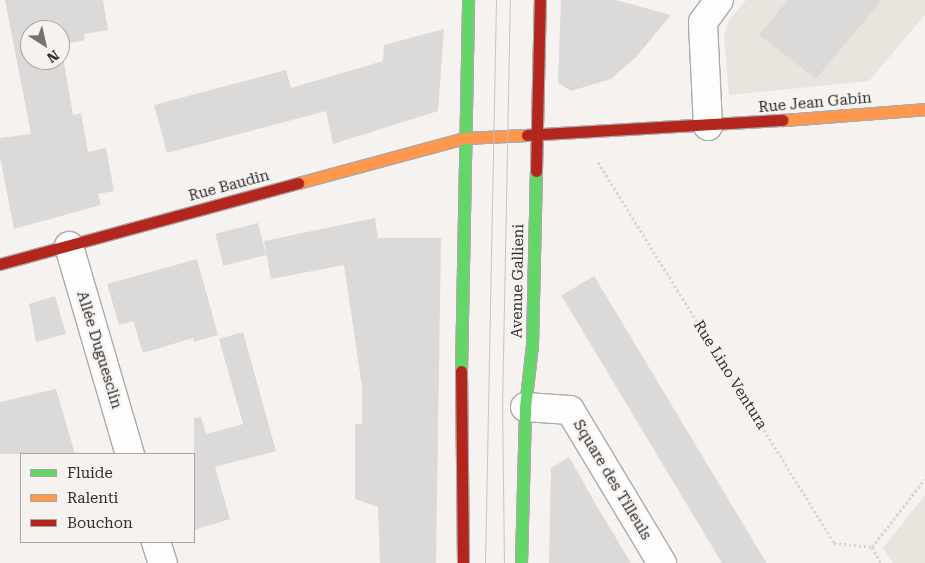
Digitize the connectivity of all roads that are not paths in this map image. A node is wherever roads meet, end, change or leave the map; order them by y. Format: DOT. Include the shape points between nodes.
graph roads {
  1 [pos="468,0"];
  2 [pos="540,0"];
  3 [pos="719,0"];
  4 [pos="925,109"];
  5 [pos="708,126"];
  6 [pos="536,136"];
  7 [pos="465,138"];
  8 [pos="69,246"];
  9 [pos="0,264"];
  10 [pos="525,407"];
  11 [pos="130,453"];
  12 [pos="156,543"];
  13 [pos="163,563"];
  14 [pos="463,563"];
  15 [pos="521,563"];
  16 [pos="662,563"];
  1 -- 7 [label="street"];
  2 -- 6 [label="street, Avenue Gallieni"];
  3 -- 5 [label="street" via="703,22"];
  4 -- 5 [label="street, Rue Jean Gabin"];
  5 -- 6 [label="street, Rue Jean Gabin"];
  6 -- 7 [label="street, Rue Baudin"];
  6 -- 10 [label="street, Avenue Gallieni" via="532,345"];
  7 -- 8 [label="street, Rue Baudin"];
  7 -- 14 [label="street" via="461,361"];
  8 -- 9 [label="street, Rue Baudin"];
  8 -- 11 [label="street, Allée Duguesclin"];
  10 -- 15 [label="street, Avenue Gallieni"];
  10 -- 16 [label="street, Square des Tilleuls" via="570,410"];
  12 -- 13 [label="street"];
}
